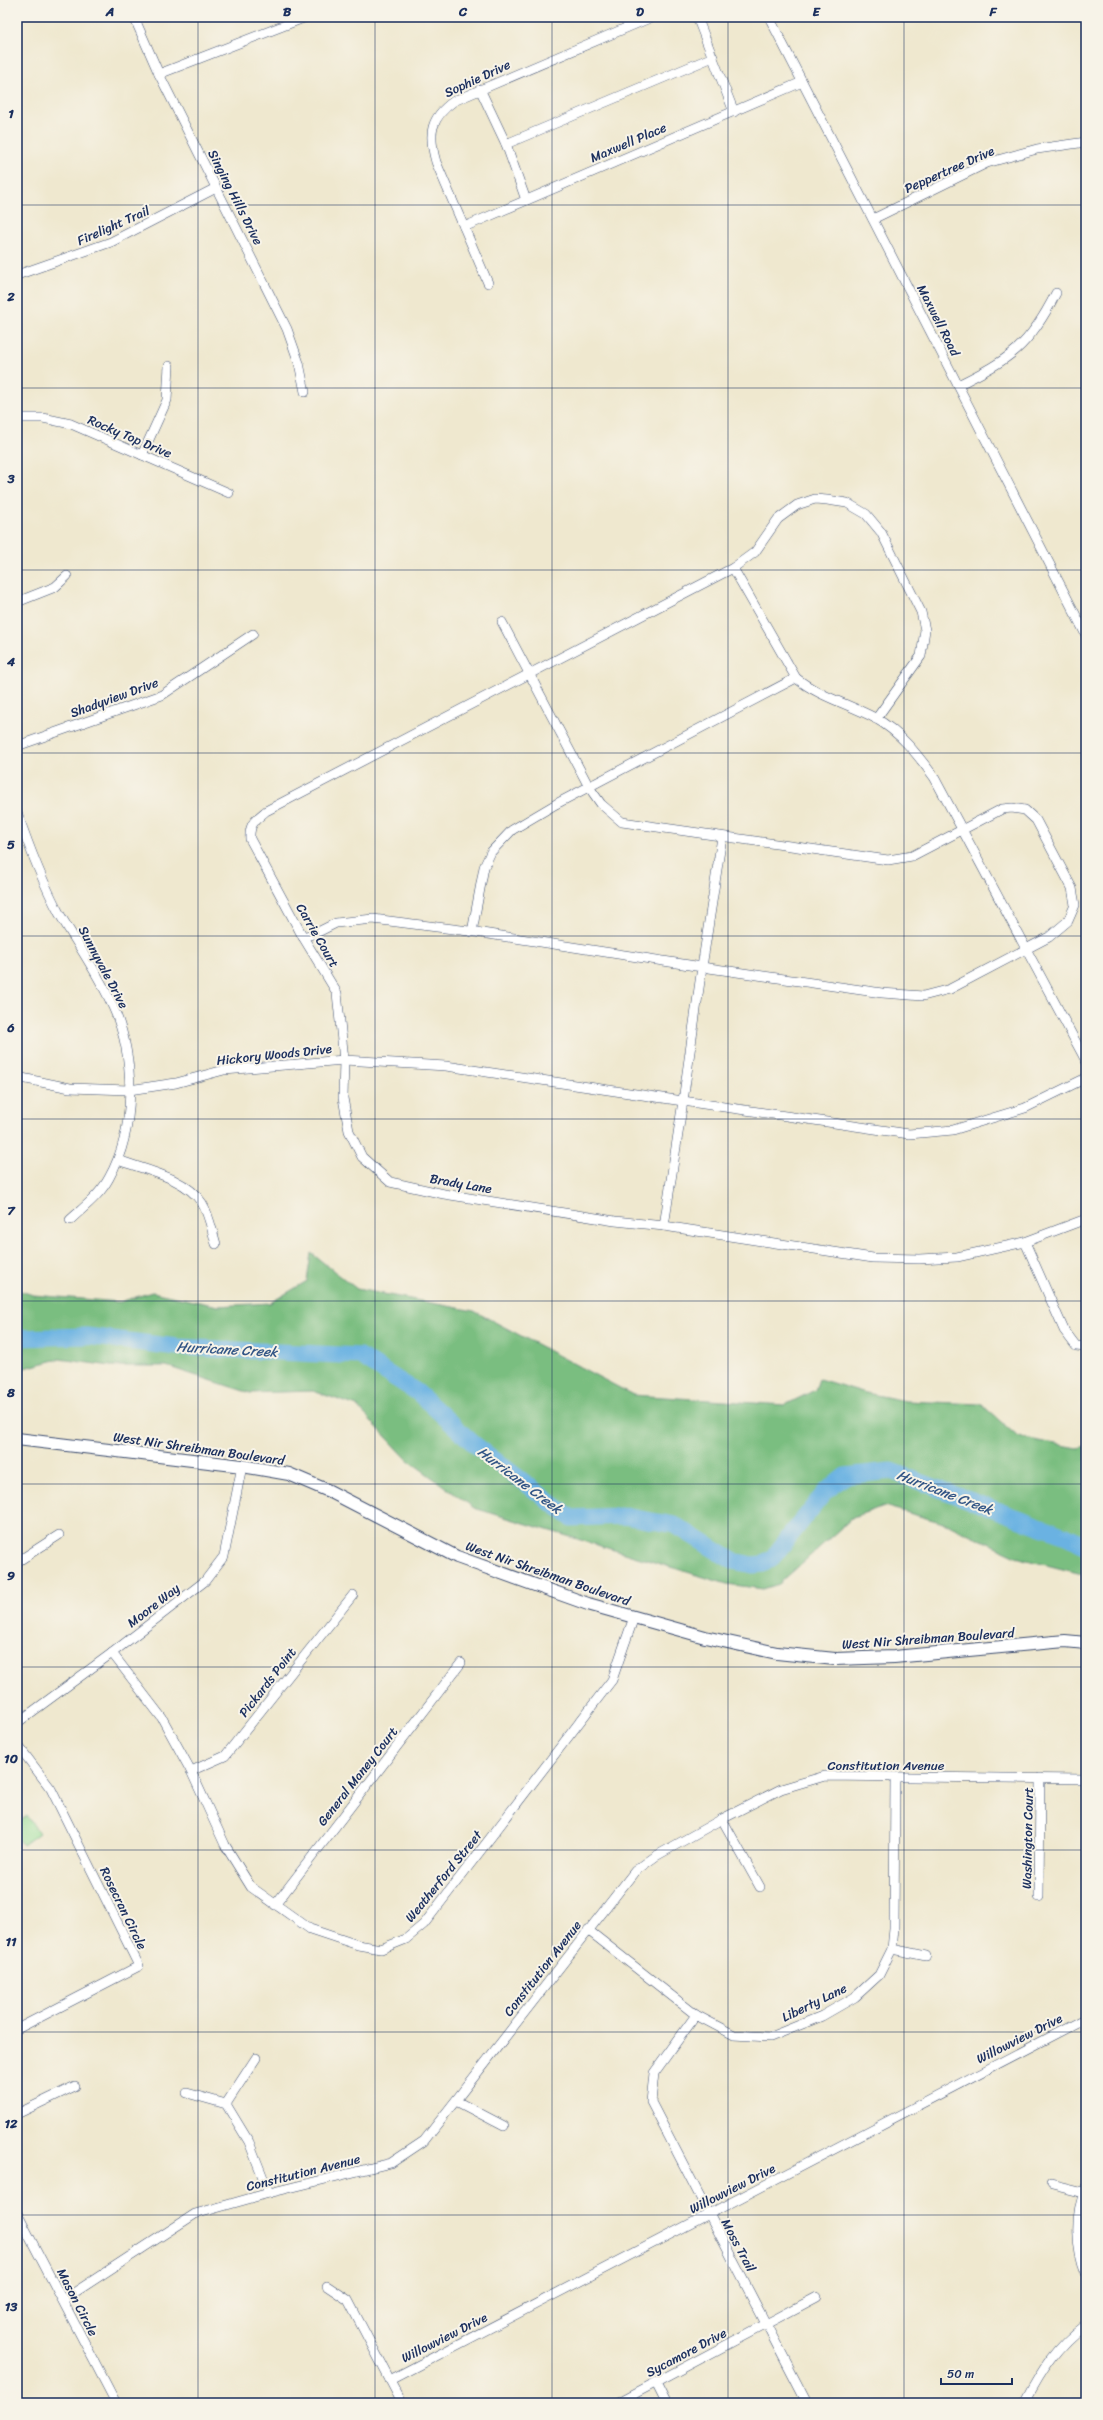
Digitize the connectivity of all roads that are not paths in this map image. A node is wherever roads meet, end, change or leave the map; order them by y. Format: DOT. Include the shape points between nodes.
graph roads {
  1 [pos="134,17"];
  2 [pos="306,17"];
  3 [pos="652,17"];
  4 [pos="697,17"];
  5 [pos="769,17"];
  6 [pos="713,58"];
  7 [pos="159,74"];
  8 [pos="802,82"];
  9 [pos="480,89"];
  10 [pos="734,112"];
  11 [pos="1086,142"];
  12 [pos="506,144"];
  13 [pos="216,188"];
  14 [pos="526,200"];
  15 [pos="873,219"];
  16 [pos="464,227"];
  17 [pos="17,275"];
  18 [pos="488,283"];
  19 [pos="1056,293"];
  20 [pos="169,366"];
  21 [pos="958,385"];
  22 [pos="305,392"];
  23 [pos="17,418"];
  24 [pos="142,455"];
  25 [pos="229,493"];
  26 [pos="733,568"];
  27 [pos="67,576"];
  28 [pos="17,602"];
  29 [pos="502,622"];
  30 [pos="253,634"];
  31 [pos="1086,635"];
  32 [pos="528,674"];
  33 [pos="796,678"];
  34 [pos="876,719"];
  35 [pos="17,746"];
  36 [pos="589,787"];
  37 [pos="17,812"];
  38 [pos="961,831"];
  39 [pos="722,837"];
  40 [pos="472,932"];
  41 [pos="302,937"];
  42 [pos="1025,950"];
  43 [pos="702,967"];
  44 [pos="344,1060"];
  45 [pos="1086,1061"];
  46 [pos="17,1077"];
  47 [pos="1086,1078"];
  48 [pos="129,1090"];
  49 [pos="683,1100"];
  50 [pos="118,1160"];
  51 [pos="1086,1219"];
  52 [pos="70,1220"];
  53 [pos="664,1226"];
  54 [pos="1025,1242"];
  55 [pos="216,1244"];
  56 [pos="1086,1347"];
  57 [pos="17,1439"];
  58 [pos="242,1466"];
  59 [pos="59,1535"];
  60 [pos="17,1562"];
  61 [pos="353,1595"];
  62 [pos="634,1617"];
  63 [pos="1086,1643"];
  64 [pos="112,1653"];
  65 [pos="461,1663"];
  66 [pos="17,1723"];
  67 [pos="17,1744"];
  68 [pos="191,1771"];
  69 [pos="895,1778"];
  70 [pos="1040,1778"];
  71 [pos="1086,1779"];
  72 [pos="722,1819"];
  73 [pos="760,1887"];
  74 [pos="1039,1897"];
  75 [pos="275,1905"];
  76 [pos="588,1930"];
  77 [pos="892,1949"];
  78 [pos="926,1956"];
  79 [pos="696,2016"];
  80 [pos="1086,2018"];
  81 [pos="17,2029"];
  82 [pos="256,2058"];
  83 [pos="74,2086"];
  84 [pos="187,2093"];
  85 [pos="456,2101"];
  86 [pos="226,2104"];
  87 [pos="17,2114"];
  88 [pos="504,2126"];
  89 [pos="1052,2185"];
  90 [pos="1085,2191"];
  91 [pos="269,2193"];
  92 [pos="17,2213"];
  93 [pos="709,2214"];
  94 [pos="1086,2272"];
  95 [pos="327,2286"];
  96 [pos="817,2297"];
  97 [pos="63,2300"];
  98 [pos="767,2324"];
  99 [pos="1086,2324"];
  100 [pos="390,2380"];
  101 [pos="656,2383"];
  102 [pos="116,2403"];
  103 [pos="402,2403"];
  104 [pos="617,2403"];
  105 [pos="666,2403"];
  106 [pos="807,2403"];
  107 [pos="1024,2403"];
  1 -- 7 [label="street, Singing Hills Drive"];
  2 -- 7 [label="street"];
  3 -- 9 [label="street, Sophie Drive"];
  4 -- 6 [label="street"];
  5 -- 8 [label="street, Maxwell Road"];
  6 -- 10 [label="street"];
  6 -- 12 [label="street"];
  7 -- 13 [label="street, Singing Hills Drive"];
  8 -- 10 [label="street, Maxwell Place"];
  8 -- 15 [label="street, Maxwell Road"];
  9 -- 12 [label="street"];
  9 -- 16 [label="street, Sophie Drive" via="454,100 443,108 432,131 431,144 436,162"];
  10 -- 14 [label="street, Maxwell Place"];
  11 -- 15 [label="street, Peppertree Drive" via="1037,149 987,164"];
  12 -- 14 [label="street"];
  13 -- 17 [label="street, Firelight Trail" via="111,242"];
  13 -- 22 [label="street, Singing Hills Drive" via="287,329 299,363"];
  14 -- 16 [label="street, Maxwell Place"];
  15 -- 21 [label="street, Maxwell Road"];
  16 -- 18 [label="street, Sophie Drive"];
  19 -- 21 [label="street" via="1041,323 1019,349 996,366"];
  20 -- 24 [label="street" via="167,400"];
  21 -- 31 [label="street, Maxwell Road"];
  23 -- 24 [label="street, Rocky Top Drive" via="43,418 70,424"];
  24 -- 25 [label="street, Rocky Top Drive"];
  26 -- 32 [label="street"];
  26 -- 33 [label="street"];
  26 -- 34 [label="street" via="755,552 778,519 797,505 815,499 828,500 847,503 866,514 888,545 921,612 925,630 921,656"];
  27 -- 28 [label="street" via="55,587"];
  29 -- 32 [label="street"];
  30 -- 35 [label="street, Shadyview Drive" via="162,695"];
  32 -- 36 [label="street"];
  32 -- 41 [label="street, Carrie Court" via="266,811 253,821 249,828 250,839"];
  33 -- 34 [label="street" via="811,690"];
  33 -- 36 [label="street"];
  34 -- 38 [label="street" via="914,749 934,777"];
  36 -- 39 [label="street" via="601,804 622,822"];
  36 -- 40 [label="street" via="512,830 491,852 480,883"];
  37 -- 48 [label="street, Sunnyvale Drive" via="38,869 56,906 113,1007 123,1033"];
  38 -- 39 [label="street" via="912,856 888,860"];
  38 -- 42 [label="street"];
  38 -- 42 [label="street" via="1007,808 1025,810 1036,820 1072,888 1076,905 1068,921 1048,937"];
  39 -- 43 [label="street"];
  40 -- 41 [label="street" via="373,919 336,923"];
  40 -- 43 [label="street"];
  41 -- 44 [label="street, Carrie Court" via="337,993"];
  42 -- 43 [label="street" via="950,989 923,996 882,993"];
  42 -- 45 [label="street"];
  43 -- 49 [label="street"];
  44 -- 48 [label="street, Hickory Woods Drive" via="224,1070 176,1083"];
  44 -- 49 [label="street, Hickory Woods Drive" via="446,1066"];
  44 -- 53 [label="street, Brady Lane" via="343,1098 349,1131 362,1157 390,1182 459,1196 615,1221"];
  46 -- 48 [label="street, Hickory Woods Drive" via="70,1088"];
  47 -- 49 [label="street, Hickory Woods Drive" via="1024,1108 953,1130 908,1134"];
  48 -- 50 [label="street, Sunnyvale Drive" via="126,1124"];
  49 -- 53 [label="street"];
  50 -- 52 [label="street, Sunnyvale Drive" via="97,1195"];
  50 -- 55 [label="street" via="191,1189 203,1204"];
  51 -- 54 [label="street, Brady Lane"];
  53 -- 54 [label="street, Brady Lane" via="873,1258 957,1257"];
  54 -- 56 [label="street" via="1064,1330 1076,1346"];
  57 -- 58 [label="main road, West Nir Shreibman Boulevard"];
  58 -- 62 [label="main road, West Nir Shreibman Boulevard" via="289,1474 329,1490 457,1557 588,1604"];
  58 -- 64 [label="street, Moore Way" via="224,1556 205,1581"];
  59 -- 60 [label="street"];
  61 -- 68 [label="street, Pickards Point" via="225,1756"];
  62 -- 63 [label="main road, West Nir Shreibman Boulevard" via="705,1637 777,1653 835,1659 894,1657 1065,1641"];
  62 -- 75 [label="street, Weatherford Street" via="612,1680 424,1924 406,1939 381,1949 358,1945 310,1929"];
  64 -- 66 [label="street, Moore Way"];
  64 -- 68 [label="street, Weatherford Street" via="162,1718"];
  65 -- 75 [label="street, General Maney Court"];
  67 -- 81 [label="street, Rosecran Circle" via="51,1789 139,1966"];
  68 -- 75 [label="street, Weatherford Street" via="225,1845 251,1886"];
  69 -- 70 [label="street, Constitution Avenue"];
  69 -- 72 [label="street, Constitution Avenue" via="825,1776 781,1789"];
  69 -- 77 [label="street, Liberty Lane"];
  70 -- 71 [label="street, Constitution Avenue"];
  70 -- 74 [label="street, Washington Court"];
  72 -- 73 [label="street"];
  72 -- 76 [label="street, Constitution Avenue" via="656,1856 635,1871"];
  76 -- 79 [label="street, Liberty Lane"];
  76 -- 85 [label="street, Constitution Avenue"];
  77 -- 78 [label="street"];
  77 -- 79 [label="street, Liberty Lane" via="879,1975 855,1997 822,2016 770,2038 734,2035"];
  79 -- 93 [label="street, Moss Trail" via="654,2073 651,2102"];
  80 -- 93 [label="street, Willowview Drive"];
  82 -- 86 [label="street"];
  83 -- 87 [label="street"];
  84 -- 86 [label="street"];
  85 -- 88 [label="street"];
  85 -- 91 [label="street, Constitution Avenue" via="424,2141 391,2163"];
  86 -- 91 [label="street" via="249,2142"];
  89 -- 90 [label="street"];
  90 -- 94 [label="street" via="1078,2217 1079,2256"];
  91 -- 97 [label="street, Constitution Avenue" via="195,2214"];
  92 -- 97 [label="street, Mason Circle"];
  93 -- 98 [label="street, Moss Trail"];
  93 -- 100 [label="street, Willowview Drive"];
  95 -- 100 [label="street" via="348,2300"];
  96 -- 98 [label="street, Sycamore Drive"];
  97 -- 102 [label="street, Mason Circle"];
  98 -- 101 [label="street, Sycamore Drive"];
  98 -- 106 [label="street, Moss Trail"];
  99 -- 107 [label="street" via="1068,2337 1039,2373"];
  100 -- 103 [label="street"];
  101 -- 104 [label="street, Sycamore Drive"];
  101 -- 105 [label="street"];
}
